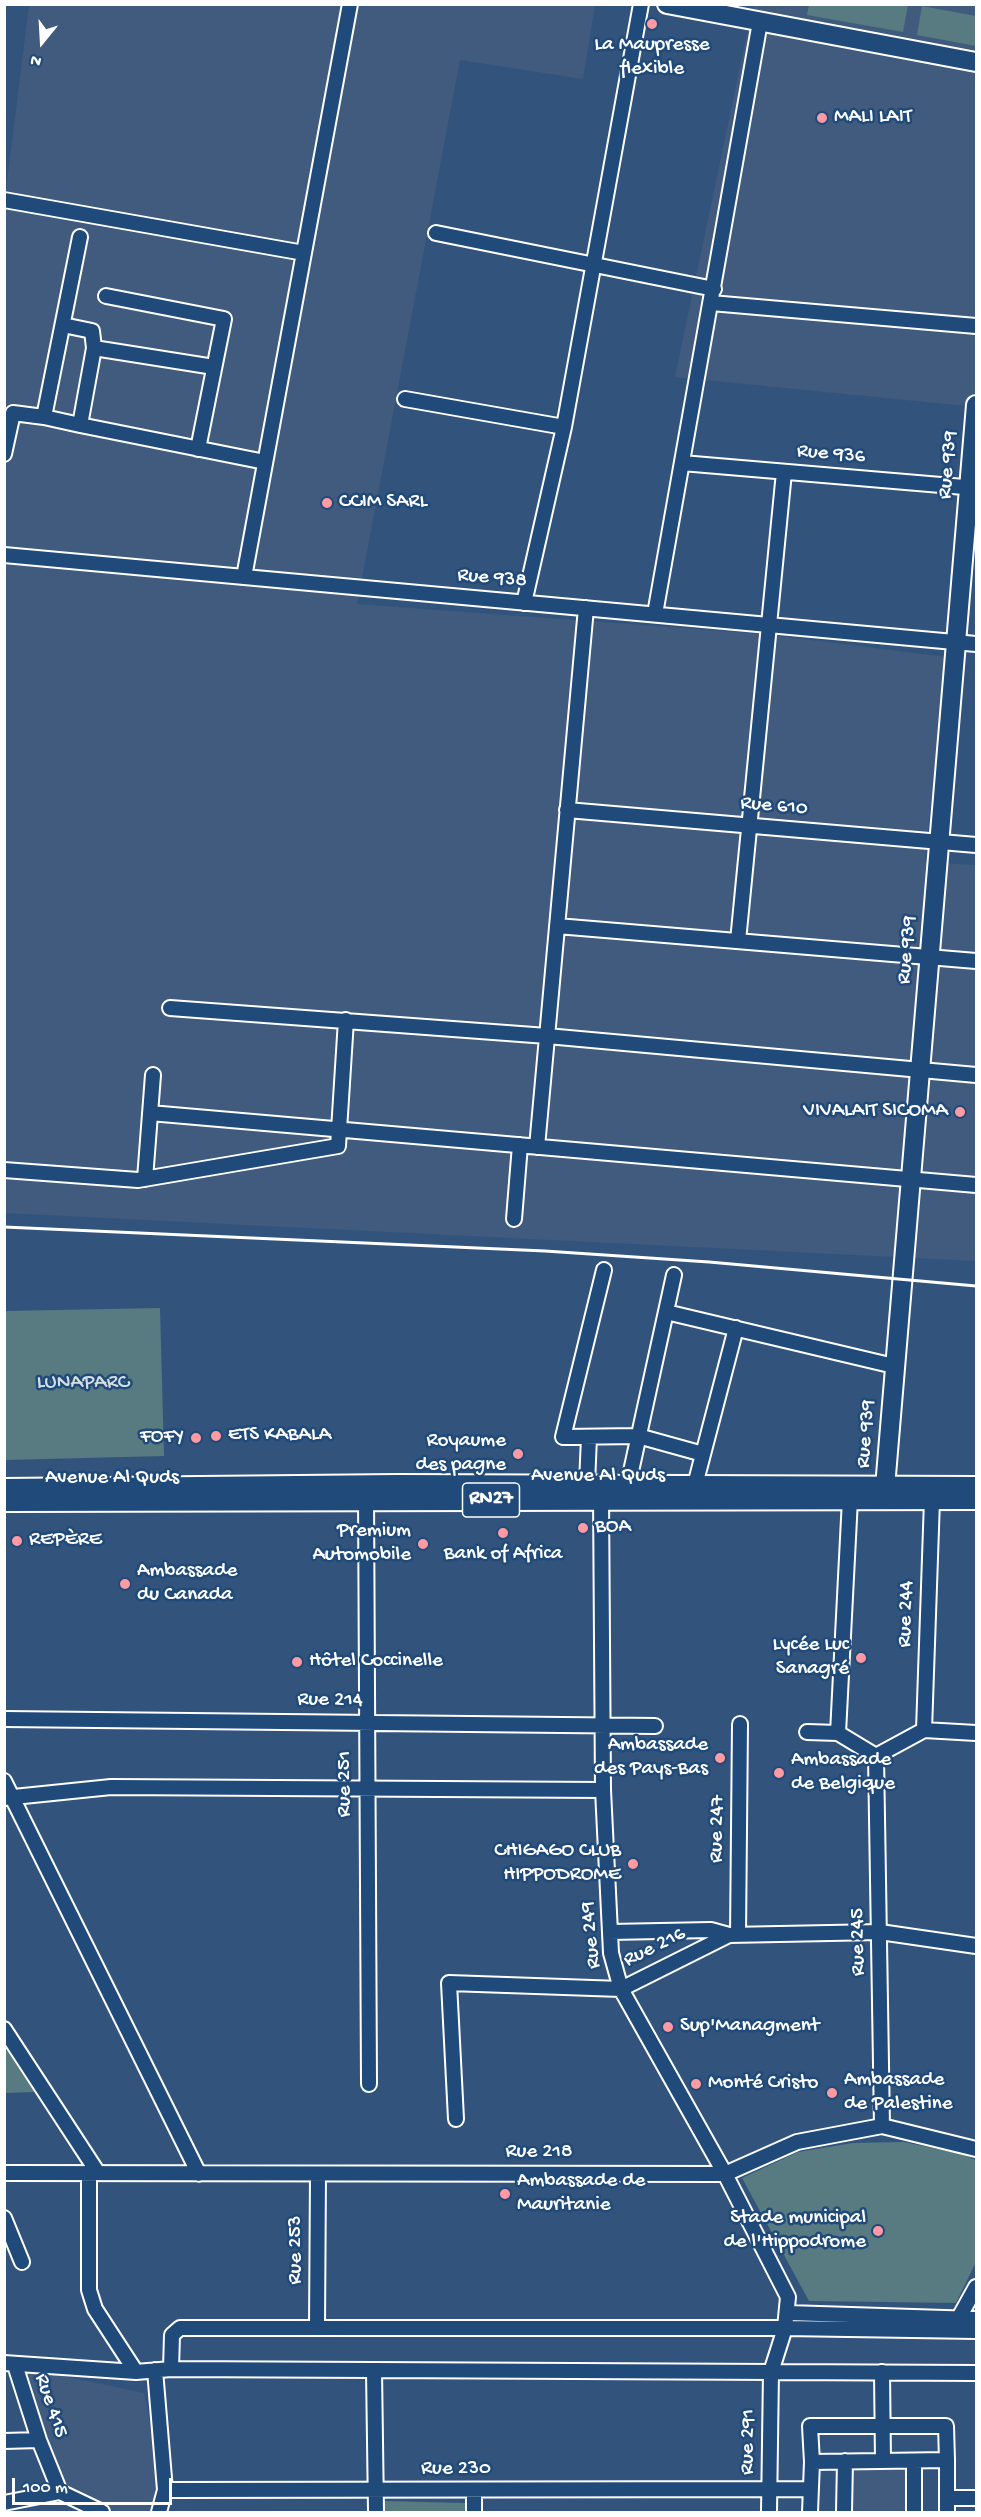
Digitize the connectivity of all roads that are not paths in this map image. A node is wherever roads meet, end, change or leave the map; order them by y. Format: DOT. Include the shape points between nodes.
graph roads {
  1 [pos="350,4"];
  2 [pos="641,4"];
  3 [pos="667,4"];
  4 [pos="760,22"];
  5 [pos="976,62"];
  6 [pos="4,200"];
  7 [pos="436,233"];
  8 [pos="80,237"];
  9 [pos="304,253"];
  10 [pos="591,264"];
  11 [pos="106,296"];
  12 [pos="712,296"];
  13 [pos="63,325"];
  14 [pos="976,326"];
  15 [pos="94,348"];
  16 [pos="214,367"];
  17 [pos="405,399"];
  18 [pos="976,405"];
  19 [pos="44,417"];
  20 [pos="80,425"];
  21 [pos="564,427"];
  22 [pos="198,449"];
  23 [pos="4,454"];
  24 [pos="265,462"];
  25 [pos="682,464"];
  26 [pos="784,472"];
  27 [pos="973,487"];
  28 [pos="4,555"];
  29 [pos="244,577"];
  30 [pos="524,603"];
  31 [pos="586,608"];
  32 [pos="655,615"];
  33 [pos="769,625"];
  34 [pos="957,642"];
  35 [pos="976,644"];
  36 [pos="567,810"];
  37 [pos="749,825"];
  38 [pos="939,842"];
  39 [pos="976,845"];
  40 [pos="557,926"];
  41 [pos="738,941"];
  42 [pos="930,957"];
  43 [pos="976,961"];
  44 [pos="170,1008"];
  45 [pos="346,1020"];
  46 [pos="547,1036"];
  47 [pos="920,1070"];
  48 [pos="153,1075"];
  49 [pos="976,1075"];
  50 [pos="150,1113"];
  51 [pos="339,1129"];
  52 [pos="520,1145"];
  53 [pos="537,1146"];
  54 [pos="4,1170"];
  55 [pos="145,1179"];
  56 [pos="911,1179"];
  57 [pos="976,1185"];
  58 [pos="513,1219"];
  59 [pos="604,1270"];
  60 [pos="674,1275"];
  61 [pos="666,1312"];
  62 [pos="736,1328"];
  63 [pos="894,1365"];
  64 [pos="638,1436"];
  65 [pos="589,1437"];
  66 [pos="703,1454"];
  67 [pos="628,1485"];
  68 [pos="695,1485"];
  69 [pos="976,1486"];
  70 [pos="4,1488"];
  71 [pos="597,1489"];
  72 [pos="366,1492"];
  73 [pos="885,1492"];
  74 [pos="850,1499"];
  75 [pos="932,1500"];
  76 [pos="976,1500"];
  77 [pos="4,1502"];
  78 [pos="4,1719"];
  79 [pos="367,1723"];
  80 [pos="741,1724"];
  81 [pos="603,1725"];
  82 [pos="655,1726"];
  83 [pos="924,1730"];
  84 [pos="807,1732"];
  85 [pos="838,1733"];
  86 [pos="976,1733"];
  87 [pos="876,1756"];
  88 [pos="4,1781"];
  89 [pos="368,1788"];
  90 [pos="603,1790"];
  91 [pos="8,1798"];
  92 [pos="610,1932"];
  93 [pos="880,1932"];
  94 [pos="733,1935"];
  95 [pos="976,1946"];
  96 [pos="621,1989"];
  97 [pos="4,2029"];
  98 [pos="369,2084"];
  99 [pos="456,2119"];
  100 [pos="882,2127"];
  101 [pos="976,2149"];
  102 [pos="4,2173"];
  103 [pos="94,2173"];
  104 [pos="199,2174"];
  105 [pos="318,2174"];
  106 [pos="725,2174"];
  107 [pos="4,2218"];
  108 [pos="22,2262"];
  109 [pos="976,2287"];
  110 [pos="788,2313"];
  111 [pos="976,2319"];
  112 [pos="955,2325"];
  113 [pos="317,2327"];
  114 [pos="785,2328"];
  115 [pos="976,2331"];
  116 [pos="10,2364"];
  117 [pos="171,2369"];
  118 [pos="155,2370"];
  119 [pos="374,2370"];
  120 [pos="136,2372"];
  121 [pos="771,2372"];
  122 [pos="882,2372"];
  123 [pos="976,2373"];
  124 [pos="882,2426"];
  125 [pos="39,2440"];
  126 [pos="4,2441"];
  127 [pos="914,2460"];
  128 [pos="947,2460"];
  129 [pos="845,2461"];
  130 [pos="883,2461"];
  131 [pos="812,2462"];
  132 [pos="770,2488"];
  133 [pos="811,2488"];
  134 [pos="165,2490"];
  135 [pos="376,2491"];
  136 [pos="474,2491"];
  137 [pos="60,2492"];
  138 [pos="947,2498"];
  139 [pos="976,2498"];
  140 [pos="4,2503"];
  141 [pos="102,2512"];
  142 [pos="159,2512"];
  143 [pos="376,2512"];
  144 [pos="474,2512"];
  145 [pos="769,2512"];
  146 [pos="810,2512"];
  147 [pos="844,2512"];
  148 [pos="914,2512"];
  149 [pos="947,2512"];
  1 -- 9 [label="street"];
  2 -- 10 [label="street"];
  3 -- 4 [label="main road"];
  4 -- 5 [label="main road"];
  4 -- 12 [label="street"];
  6 -- 9 [label="street"];
  7 -- 10 [label="street"];
  8 -- 13 [label="street"];
  9 -- 24 [label="street"];
  10 -- 12 [label="street"];
  10 -- 21 [label="street"];
  11 -- 16 [label="street" via="224,319"];
  12 -- 14 [label="street"];
  12 -- 25 [label="street"];
  13 -- 15 [label="street" via="92,331"];
  13 -- 19 [label="street"];
  15 -- 16 [label="street"];
  15 -- 20 [label="street"];
  16 -- 22 [label="street"];
  17 -- 21 [label="street"];
  18 -- 27 [label="main road, Rue 939"];
  19 -- 20 [label="street"];
  19 -- 23 [label="street" via="13,413"];
  20 -- 22 [label="street"];
  21 -- 30 [label="street"];
  22 -- 24 [label="street"];
  24 -- 29 [label="street"];
  25 -- 26 [label="street, Rue 936"];
  25 -- 32 [label="street"];
  26 -- 27 [label="street, Rue 936"];
  26 -- 33 [label="street"];
  27 -- 34 [label="main road, Rue 939"];
  28 -- 29 [label="street, Rue 938"];
  29 -- 30 [label="street, Rue 938"];
  30 -- 31 [label="street, Rue 938"];
  31 -- 32 [label="street, Rue 938"];
  31 -- 36 [label="street"];
  32 -- 33 [label="street, Rue 938"];
  33 -- 34 [label="street, Rue 938"];
  33 -- 37 [label="street"];
  34 -- 35 [label="street, Rue 938"];
  34 -- 38 [label="main road, Rue 939"];
  36 -- 37 [label="street, Rue 610"];
  36 -- 40 [label="street"];
  37 -- 38 [label="street, Rue 610"];
  37 -- 41 [label="street"];
  38 -- 39 [label="street, Rue 610"];
  38 -- 42 [label="main road, Rue 939"];
  40 -- 41 [label="street"];
  40 -- 46 [label="street"];
  41 -- 42 [label="street"];
  42 -- 43 [label="street"];
  42 -- 47 [label="main road, Rue 939"];
  44 -- 45 [label="street"];
  45 -- 46 [label="street"];
  45 -- 51 [label="street"];
  46 -- 47 [label="street"];
  46 -- 53 [label="street"];
  47 -- 49 [label="street"];
  47 -- 56 [label="main road, Rue 939"];
  48 -- 50 [label="street"];
  50 -- 51 [label="street"];
  50 -- 55 [label="street"];
  51 -- 52 [label="street"];
  51 -- 55 [label="street" via="339,1146"];
  52 -- 53 [label="street"];
  52 -- 58 [label="street"];
  53 -- 56 [label="street"];
  54 -- 55 [label="street"];
  56 -- 57 [label="street"];
  56 -- 63 [label="main road, Rue 939"];
  59 -- 65 [label="street" via="564,1437"];
  60 -- 61 [label="street"];
  61 -- 62 [label="street"];
  61 -- 64 [label="street"];
  62 -- 63 [label="street"];
  62 -- 66 [label="street"];
  63 -- 73 [label="main road, Rue 939"];
  64 -- 65 [label="street"];
  64 -- 66 [label="street"];
  64 -- 67 [label="street"];
  65 -- 71 [label="street, Rue 249"];
  66 -- 68 [label="street"];
  67 -- 68 [label="main road, Avenue Al Quds / RN27"];
  67 -- 71 [label="main road, Avenue Al Quds / RN27"];
  68 -- 73 [label="main road, Avenue Al Quds / RN27"];
  69 -- 73 [label="main road, Avenue Al Quds / RN27"];
  70 -- 72 [label="main road, Avenue Al Quds / RN27"];
  71 -- 72 [label="main road, Avenue Al Quds / RN27"];
  71 -- 74 [label="main road, Avenue Al Quds / RN27"];
  71 -- 81 [label="street, Rue 249"];
  72 -- 77 [label="main road, Avenue Al Quds / RN27"];
  72 -- 79 [label="street, Rue 251"];
  73 -- 74 [label="main road, Avenue Al Quds / RN27"];
  73 -- 75 [label="main road, Avenue Al Quds / RN27"];
  74 -- 85 [label="street"];
  75 -- 76 [label="main road, Avenue Al Quds / RN27"];
  75 -- 83 [label="street, Rue 244"];
  78 -- 79 [label="street, Rue 214"];
  79 -- 81 [label="street, Rue 214"];
  79 -- 89 [label="street, Rue 251"];
  80 -- 94 [label="street, Rue 247"];
  81 -- 82 [label="street, Rue 214"];
  81 -- 90 [label="street, Rue 249"];
  83 -- 86 [label="street"];
  83 -- 87 [label="street"];
  84 -- 85 [label="street"];
  85 -- 87 [label="street"];
  87 -- 93 [label="street, Rue 245"];
  88 -- 91 [label="street"];
  89 -- 90 [label="street"];
  89 -- 91 [label="street" via="111,1787"];
  89 -- 98 [label="street, Rue 251"];
  90 -- 92 [label="street, Rue 249"];
  91 -- 104 [label="street"];
  92 -- 94 [label="street" via="711,1930"];
  92 -- 96 [label="street, Rue 249"];
  93 -- 94 [label="street, Rue 216"];
  93 -- 95 [label="street, Rue 216"];
  93 -- 100 [label="street, Rue 245"];
  94 -- 96 [label="street, Rue 216"];
  96 -- 99 [label="street, Rue 216" via="449,1983"];
  96 -- 106 [label="street, Rue 249"];
  97 -- 103 [label="street"];
  100 -- 101 [label="street, Rue 218"];
  100 -- 106 [label="street, Rue 218" via="797,2142"];
  102 -- 103 [label="street, Rue 218"];
  103 -- 104 [label="street, Rue 218"];
  103 -- 120 [label="street" via="89,2290 95,2309"];
  104 -- 105 [label="street, Rue 218"];
  105 -- 106 [label="street, Rue 218"];
  105 -- 113 [label="street, Rue 253"];
  106 -- 110 [label="street, Rue 249" via="788,2297"];
  107 -- 108 [label="street"];
  109 -- 112 [label="street"];
  110 -- 112 [label="street"];
  110 -- 114 [label="street, Rue 249"];
  111 -- 112 [label="street"];
  112 -- 114 [label="street"];
  112 -- 115 [label="street"];
  113 -- 114 [label="street"];
  113 -- 117 [label="street" via="180,2328 172,2335"];
  114 -- 121 [label="street, Rue 249"];
  116 -- 120 [label="street"];
  116 -- 125 [label="street, Rue 415"];
  117 -- 118 [label="street"];
  117 -- 119 [label="street"];
  118 -- 120 [label="street"];
  118 -- 134 [label="street"];
  119 -- 121 [label="street"];
  119 -- 135 [label="street"];
  121 -- 122 [label="street"];
  121 -- 132 [label="street, Rue 291"];
  122 -- 123 [label="street"];
  122 -- 124 [label="street"];
  124 -- 128 [label="street" via="946,2426"];
  124 -- 130 [label="street"];
  124 -- 131 [label="street" via="810,2426"];
  125 -- 126 [label="street"];
  125 -- 137 [label="street, Rue 415"];
  127 -- 128 [label="street"];
  127 -- 130 [label="street"];
  127 -- 148 [label="street"];
  128 -- 138 [label="street"];
  129 -- 130 [label="street"];
  129 -- 131 [label="street"];
  129 -- 147 [label="street"];
  131 -- 133 [label="street"];
  132 -- 133 [label="street, Rue 230"];
  132 -- 136 [label="street, Rue 230"];
  132 -- 145 [label="street, Rue 291"];
  133 -- 146 [label="street"];
  134 -- 135 [label="street, Rue 230"];
  134 -- 142 [label="street"];
  135 -- 136 [label="street, Rue 230"];
  135 -- 143 [label="street"];
  136 -- 144 [label="street"];
  137 -- 140 [label="street"];
  137 -- 141 [label="street"];
  138 -- 139 [label="street"];
  138 -- 149 [label="street"];
}
